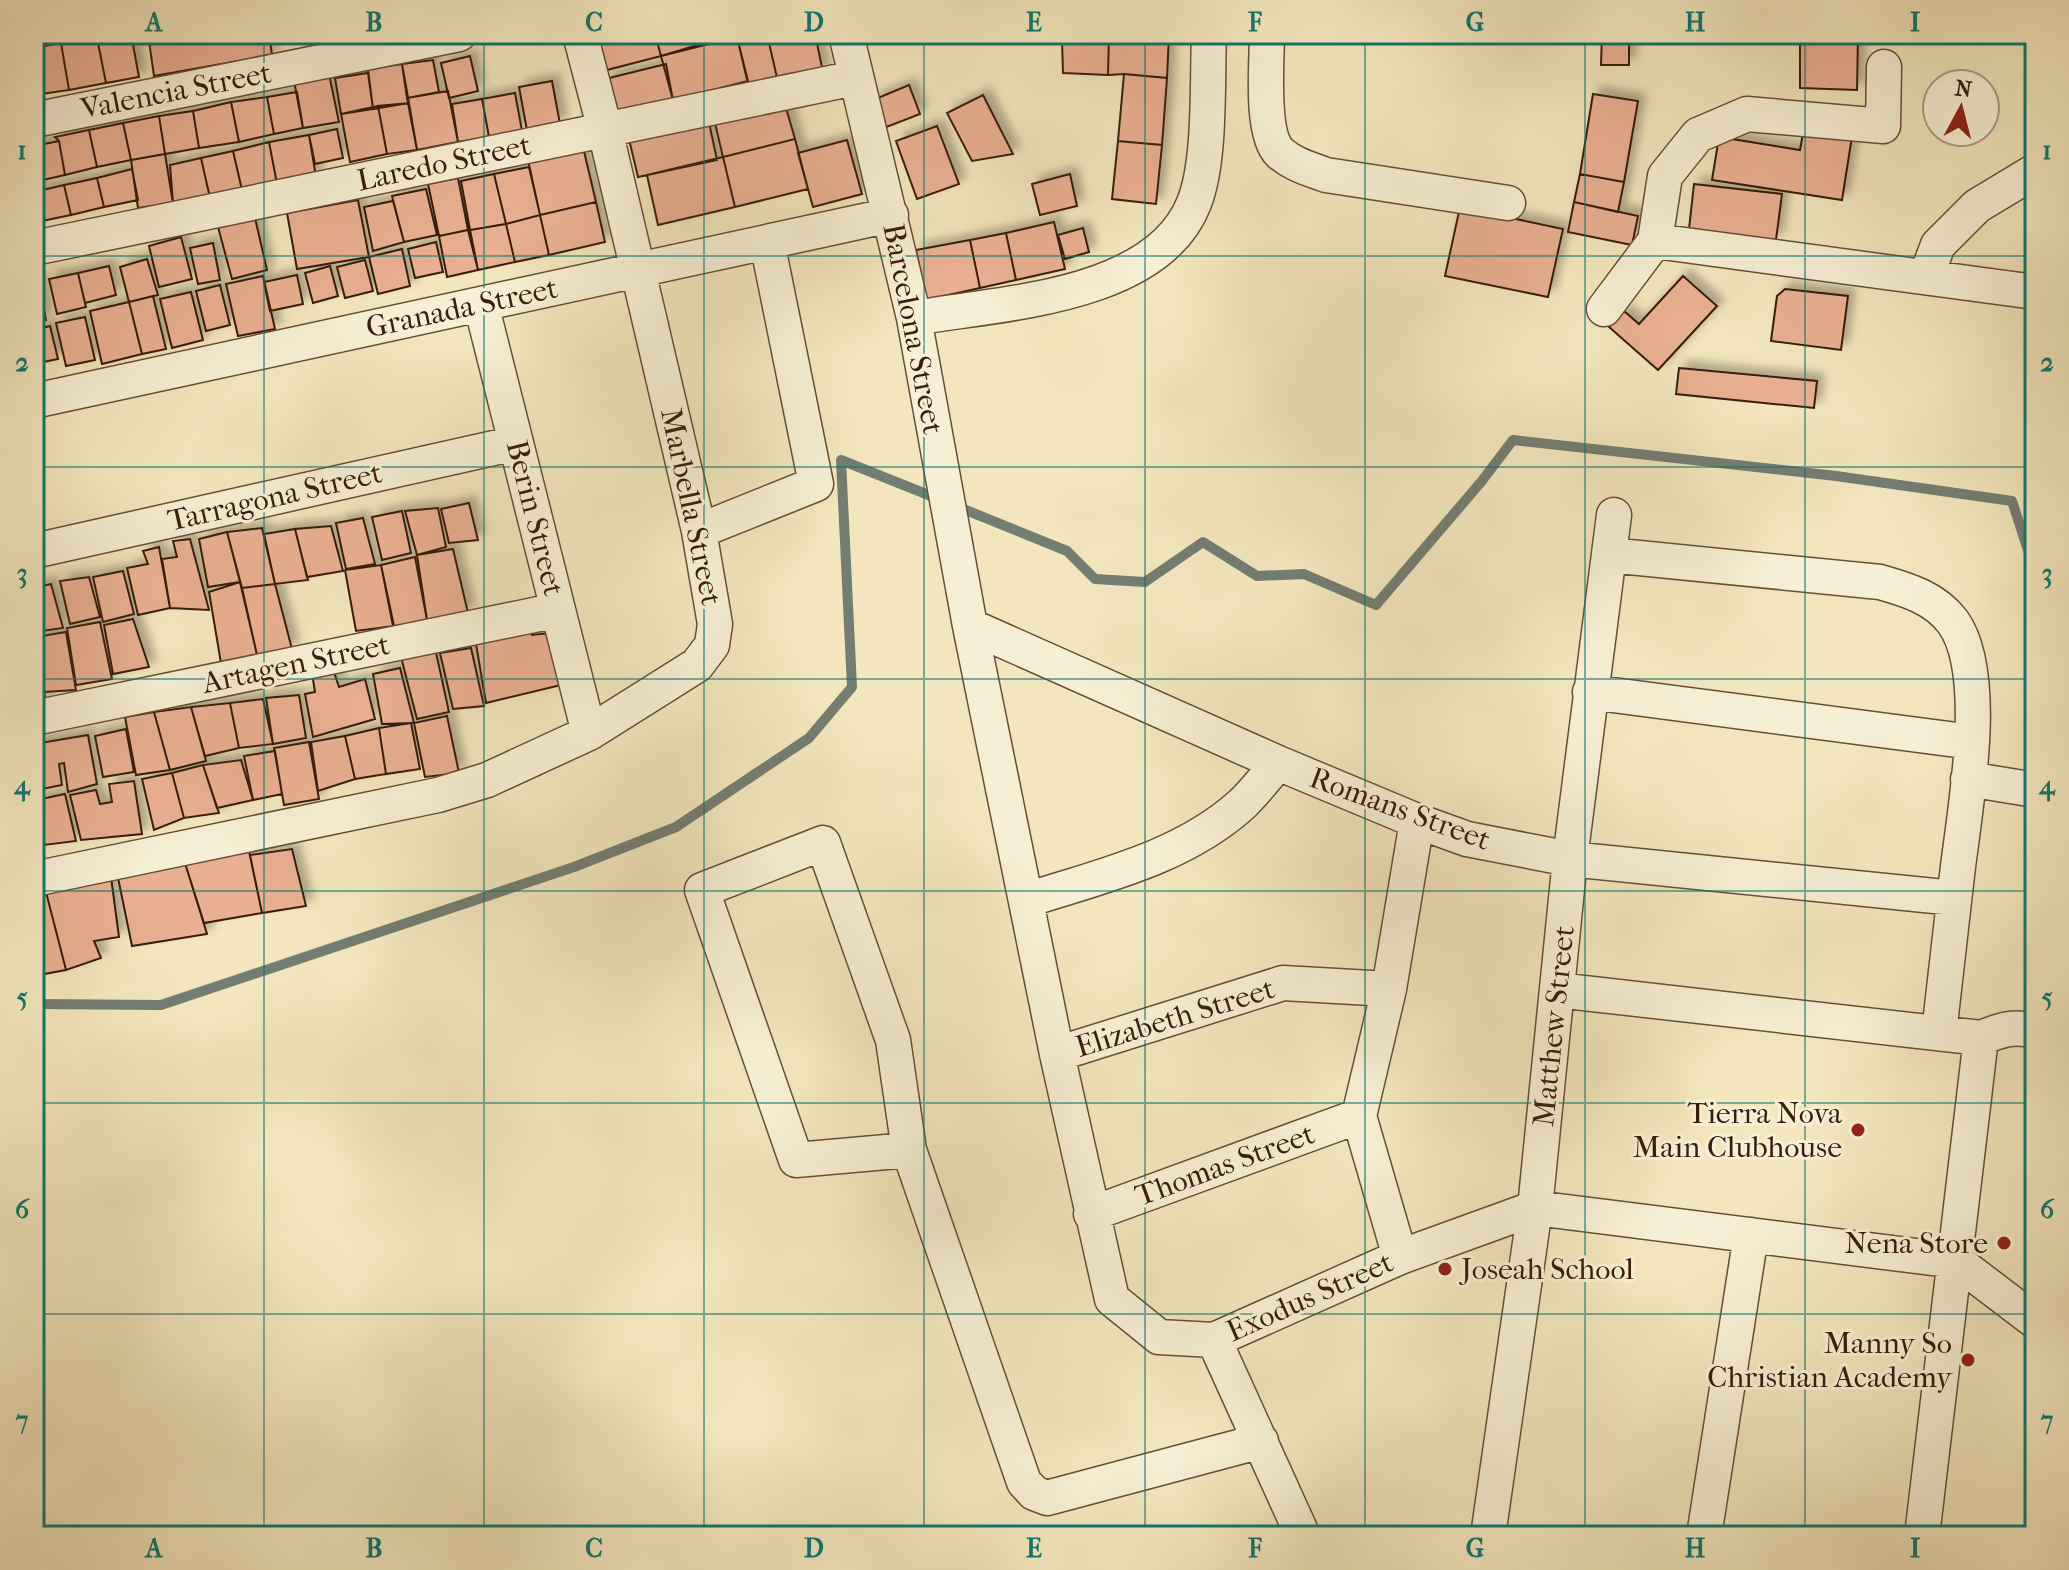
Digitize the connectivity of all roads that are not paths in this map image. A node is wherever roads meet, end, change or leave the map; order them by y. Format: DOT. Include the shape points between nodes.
graph roads {
  1 [pos="459,34"];
  2 [pos="580,34"];
  3 [pos="846,34"];
  4 [pos="1209,34"];
  5 [pos="1267,34"];
  6 [pos="1884,67"];
  7 [pos="855,78"];
  8 [pos="34,120"];
  9 [pos="605,130"];
  10 [pos="2035,171"];
  11 [pos="1508,203"];
  12 [pos="891,215"];
  13 [pos="1655,241"];
  14 [pos="767,242"];
  15 [pos="34,248"];
  16 [pos="638,270"];
  17 [pos="1926,277"];
  18 [pos="2035,292"];
  19 [pos="481,304"];
  20 [pos="1604,309"];
  21 [pos="914,318"];
  22 [pos="34,401"];
  23 [pos="516,443"];
  24 [pos="1614,515"];
  25 [pos="699,531"];
  26 [pos="34,551"];
  27 [pos="1609,555"];
  28 [pos="558,610"];
  29 [pos="970,626"];
  30 [pos="1590,692"];
  31 [pos="34,718"];
  32 [pos="589,733"];
  33 [pos="1972,742"];
  34 [pos="1278,763"];
  35 [pos="1968,779"];
  36 [pos="2035,790"];
  37 [pos="1417,821"];
  38 [pos="1570,859"];
  39 [pos="34,879"];
  40 [pos="1954,898"];
  41 [pos="1027,900"];
  42 [pos="1389,989"];
  43 [pos="1557,990"];
  44 [pos="2035,1031"];
  45 [pos="1939,1033"];
  46 [pos="1981,1038"];
  47 [pos="1057,1054"];
  48 [pos="1359,1116"];
  49 [pos="909,1150"];
  50 [pos="1535,1208"];
  51 [pos="1091,1214"];
  52 [pos="1751,1235"];
  53 [pos="1400,1257"];
  54 [pos="1956,1261"];
  55 [pos="2035,1321"];
  56 [pos="1214,1340"];
  57 [pos="1261,1441"];
  58 [pos="1303,1536"];
  59 [pos="1488,1536"];
  60 [pos="1704,1536"];
  61 [pos="1922,1536"];
  1 -- 8 [label="street, Valencia Street"];
  2 -- 9 [label="street, Marbella Street"];
  3 -- 7 [label="street, Barcelona Street"];
  4 -- 21 [label="street" via="1204,162 1194,204 1175,236 1114,279 1066,293"];
  5 -- 11 [label="street" via="1269,131 1277,151 1326,175"];
  6 -- 13 [label="street" via="1883,126 1747,114 1698,135 1665,176"];
  7 -- 9 [label="street, Laredo Street"];
  7 -- 12 [label="street, Barcelona Street"];
  9 -- 15 [label="street, Laredo Street"];
  9 -- 16 [label="street, Marbella Street"];
  10 -- 17 [label="street" via="1977,206 1938,245"];
  12 -- 14 [label="street, Granada Street"];
  12 -- 21 [label="street, Barcelona Street"];
  13 -- 17 [label="street"];
  13 -- 20 [label="street"];
  14 -- 16 [label="street, Granada Street"];
  14 -- 25 [label="street" via="816,484"];
  16 -- 19 [label="street, Granada Street"];
  16 -- 25 [label="street, Marbella Street"];
  17 -- 18 [label="street"];
  19 -- 22 [label="street, Granada Street"];
  19 -- 23 [label="street, Berin Street"];
  21 -- 29 [label="street, Barcelona Street"];
  23 -- 26 [label="street, Tarragona Street"];
  23 -- 28 [label="street, Berin Street"];
  24 -- 27 [label="street, Matthew Street"];
  25 -- 32 [label="street, Marbella Street" via="715,624 712,645 697,665"];
  27 -- 30 [label="street, Matthew Street"];
  27 -- 33 [label="street" via="1880,582 1911,591 1938,605 1955,624 1966,651"];
  28 -- 31 [label="street, Artagen Street"];
  28 -- 32 [label="street, Berin Street"];
  29 -- 34 [label="street, Romans Street"];
  29 -- 41 [label="street, Exodus Street"];
  30 -- 33 [label="street"];
  30 -- 38 [label="street, Matthew Street"];
  32 -- 39 [label="street, Marbella Street" via="487,780 438,795"];
  33 -- 35 [label="street"];
  34 -- 37 [label="street, Romans Street"];
  34 -- 41 [label="street" via="1242,804 1201,835 1157,857"];
  35 -- 36 [label="street"];
  35 -- 40 [label="street"];
  37 -- 38 [label="street, Romans Street" via="1467,839"];
  37 -- 42 [label="street"];
  38 -- 40 [label="street, Romans Street"];
  38 -- 43 [label="street, Matthew Street"];
  40 -- 45 [label="street"];
  41 -- 47 [label="street, Exodus Street"];
  42 -- 47 [label="street, Elizabeth Street" via="1283,983"];
  42 -- 48 [label="street"];
  43 -- 45 [label="street"];
  43 -- 50 [label="street, Matthew Street"];
  44 -- 46 [label="street" via="2003,1029"];
  45 -- 46 [label="street"];
  46 -- 54 [label="street"];
  47 -- 51 [label="street, Exodus Street"];
  48 -- 51 [label="street, Thomas Street"];
  48 -- 53 [label="street"];
  49 -- 49 [label="street" via="796,1160 702,890 823,843 893,1040"];
  49 -- 57 [label="street" via="1024,1482 1034,1493 1047,1498"];
  50 -- 52 [label="street, Exodus Street"];
  50 -- 53 [label="street, Exodus Street"];
  50 -- 59 [label="street, Matthew Street"];
  51 -- 56 [label="street, Exodus Street" via="1112,1299 1159,1337"];
  52 -- 54 [label="street, Exodus Street"];
  52 -- 60 [label="street"];
  53 -- 56 [label="street, Exodus Street"];
  54 -- 55 [label="street, Exodus Street"];
  54 -- 61 [label="street"];
  56 -- 57 [label="street"];
  57 -- 58 [label="street"];
}
